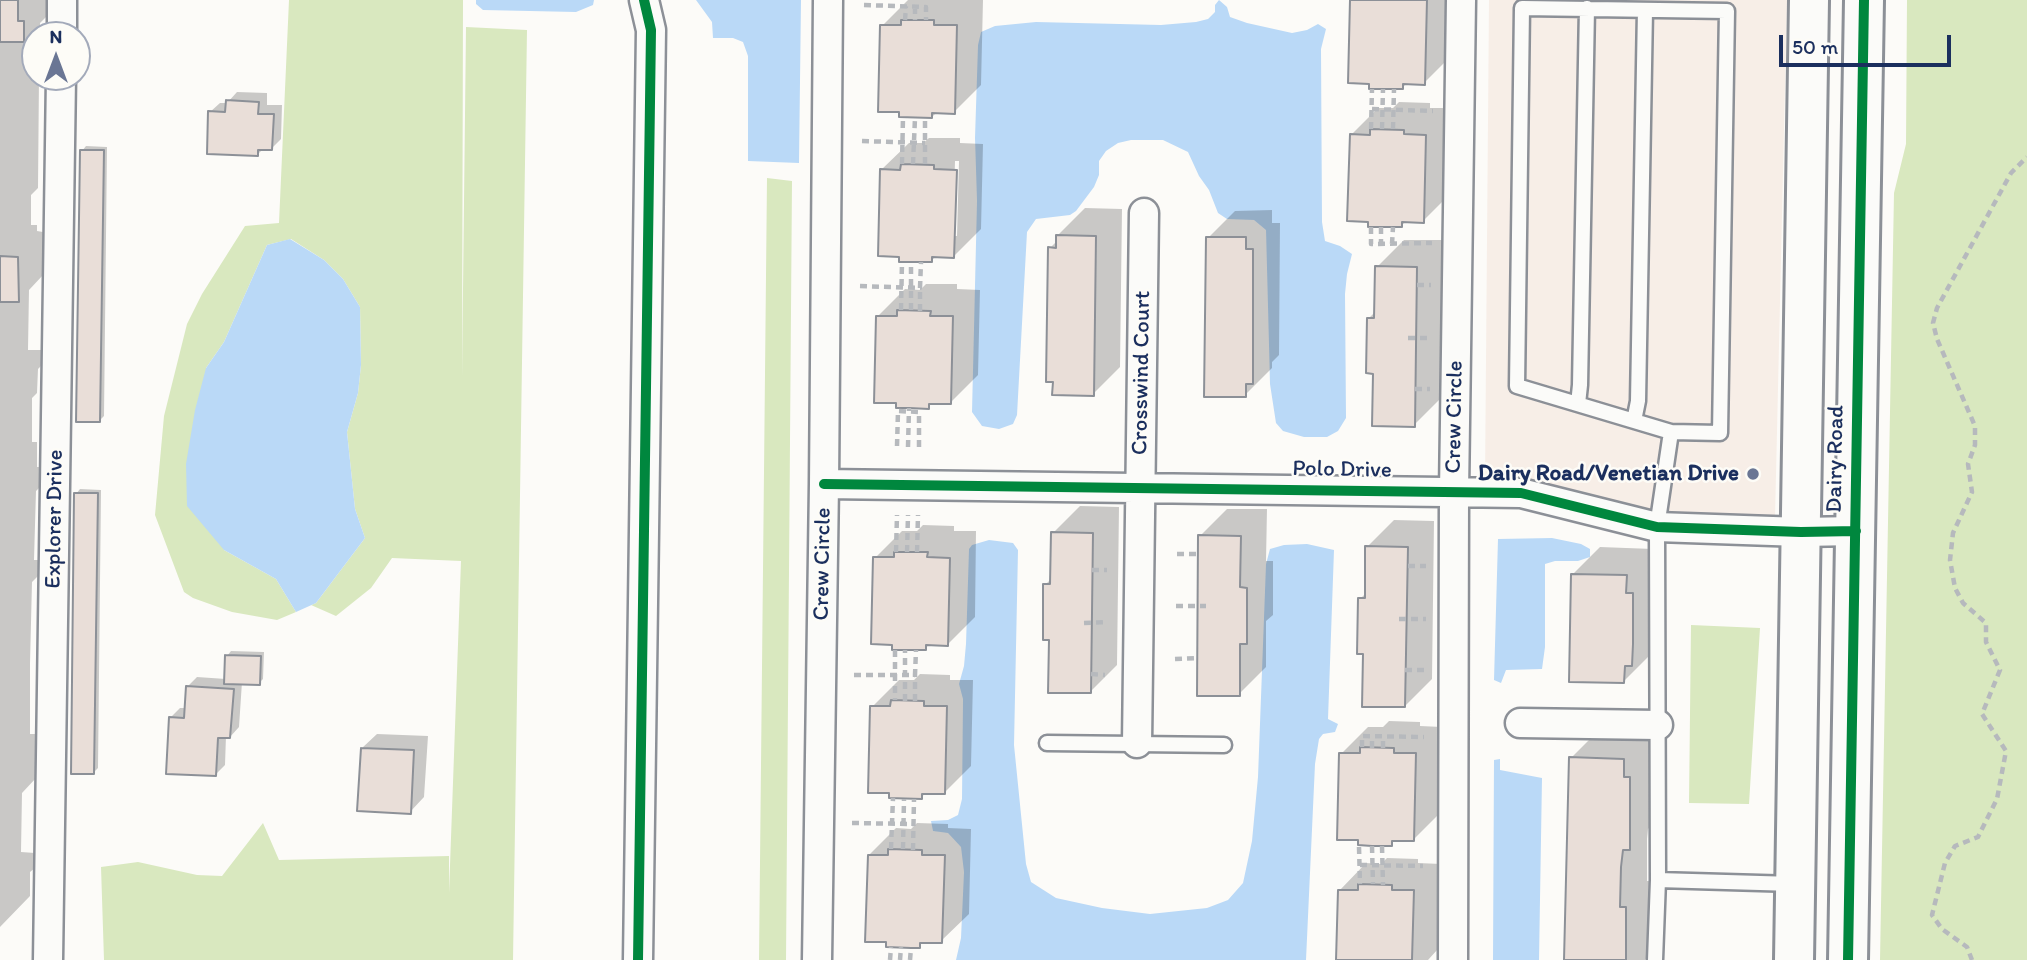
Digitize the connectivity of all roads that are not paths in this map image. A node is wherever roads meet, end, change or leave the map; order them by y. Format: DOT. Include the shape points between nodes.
graph roads {
  1 [pos="62,0"];
  2 [pos="644,0"];
  3 [pos="828,0"];
  4 [pos="1461,0"];
  5 [pos="1809,0"];
  6 [pos="1864,0"];
  7 [pos="1587,8"];
  8 [pos="1645,10"];
  9 [pos="62,21"];
  10 [pos="61,91"];
  11 [pos="1143,214"];
  12 [pos="1578,404"];
  13 [pos="1634,421"];
  14 [pos="1671,432"];
  15 [pos="824,484"];
  16 [pos="1140,488"];
  17 [pos="1454,492"];
  18 [pos="1657,527"];
  19 [pos="1856,531"];
  20 [pos="1801,532"];
  21 [pos="1520,723"];
  22 [pos="1658,725"];
  23 [pos="1047,743"];
  24 [pos="1138,743"];
  25 [pos="1224,745"];
  26 [pos="1658,880"];
  27 [pos="1795,884"];
  28 [pos="48,960"];
  29 [pos="638,960"];
  30 [pos="817,960"];
  31 [pos="1453,960"];
  32 [pos="1655,960"];
  33 [pos="1794,960"];
  34 [pos="1848,960"];
  1 -- 9 [label="street"];
  2 -- 29 [label="street" via="651,30"];
  3 -- 15 [label="street, Crew Circle"];
  4 -- 17 [label="street, Crew Circle"];
  5 -- 20 [label="street, Dairy Road"];
  6 -- 19 [label="street, Dairy Road"];
  7 -- 8 [label="lane"];
  7 -- 12 [label="lane"];
  7 -- 12 [label="lane" via="1522,8 1517,386"];
  8 -- 13 [label="lane"];
  8 -- 14 [label="lane" via="1727,11 1720,433"];
  10 -- 28 [label="street, Explorer Drive"];
  11 -- 16 [label="street, Crosswind Court"];
  12 -- 13 [label="lane"];
  13 -- 14 [label="lane"];
  14 -- 18 [label="lane"];
  15 -- 16 [label="street, Polo Drive"];
  15 -- 30 [label="street, Crew Circle"];
  16 -- 17 [label="street, Polo Drive"];
  16 -- 24 [label="street, Crosswind Court"];
  17 -- 18 [label="street, Polo Drive" via="1521,493"];
  17 -- 31 [label="street, Crew Circle"];
  18 -- 20 [label="street, Polo Drive"];
  18 -- 22 [label="lane"];
  19 -- 20 [label="street, Polo Drive"];
  19 -- 34 [label="street, Dairy Road"];
  20 -- 27 [label="street, Dairy Road"];
  21 -- 22 [label="street"];
  22 -- 26 [label="lane"];
  23 -- 24 [label="lane"];
  24 -- 25 [label="lane"];
  26 -- 27 [label="lane"];
  26 -- 32 [label="lane"];
  27 -- 33 [label="street, Dairy Road"];
}
